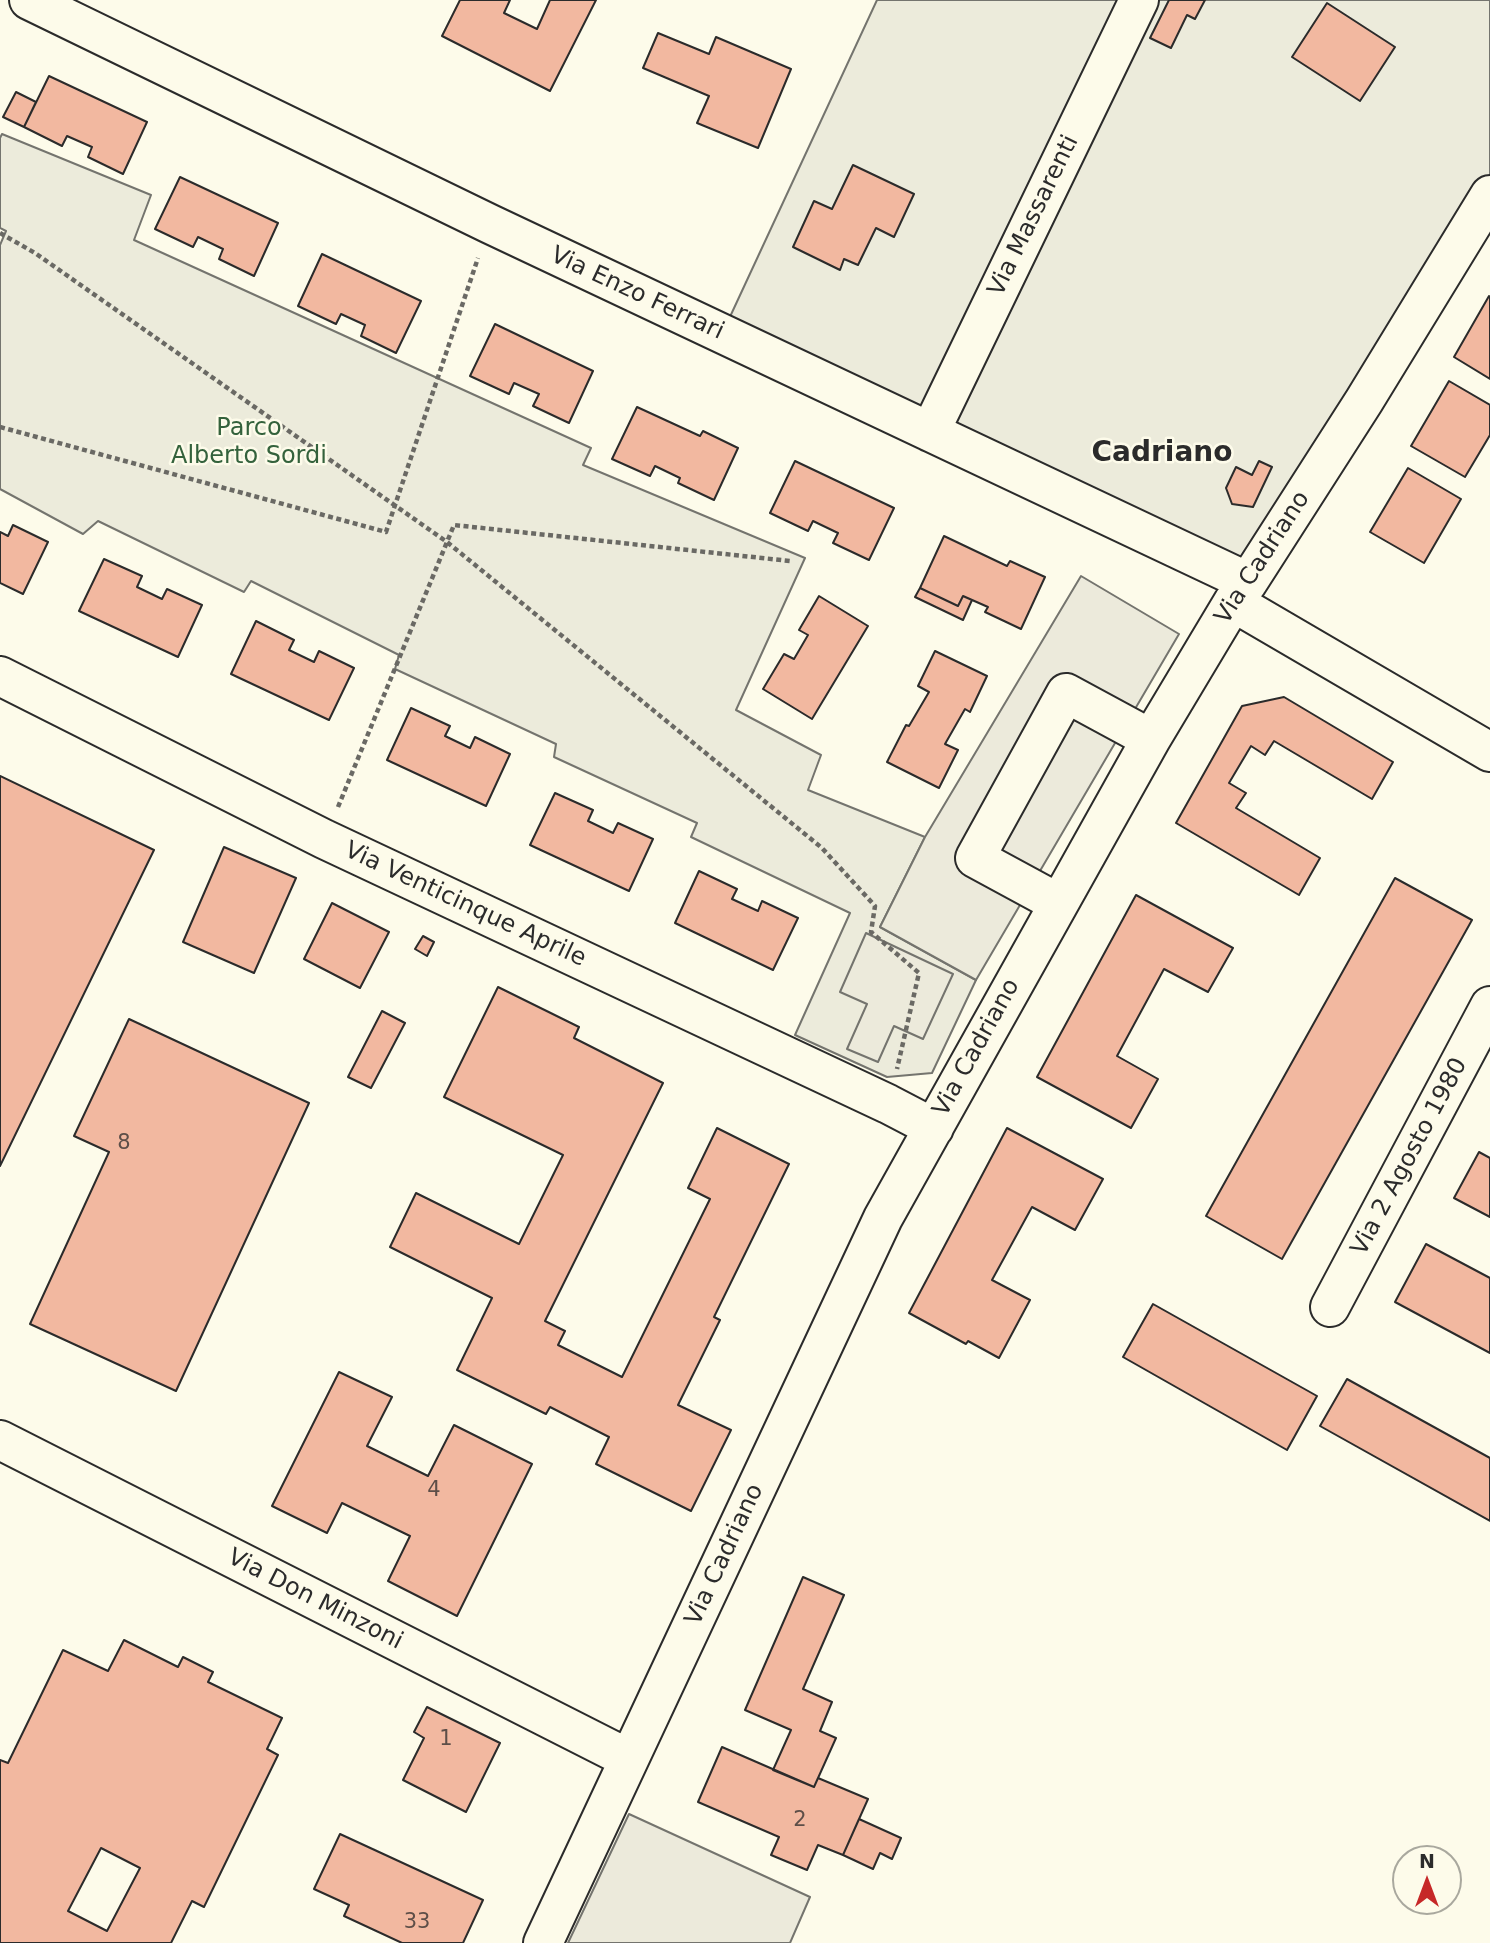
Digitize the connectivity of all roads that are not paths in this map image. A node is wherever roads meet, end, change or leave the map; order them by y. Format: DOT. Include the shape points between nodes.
graph roads {
  1 [pos="29,0"];
  2 [pos="1139,0"];
  3 [pos="1490,195"];
  4 [pos="930,432"];
  5 [pos="1240,592"];
  6 [pos="0,676"];
  7 [pos="1151,739"];
  8 [pos="1490,752"];
  9 [pos="1058,903"];
  10 [pos="1490,1006"];
  11 [pos="934,1128"];
  12 [pos="1331,1307"];
  13 [pos="0,1440"];
  14 [pos="629,1759"];
  15 [pos="543,1943"];
  1 -- 4 [label="street, Via Enzo Ferrari"];
  2 -- 4 [label="street, Via Massarenti"];
  3 -- 5 [label="street, Via Cadriano"];
  4 -- 5 [label="street, Via Enzo Ferrari"];
  5 -- 7 [label="street, Via Cadriano"];
  5 -- 8 [label="street"];
  6 -- 11 [label="street, Via Venticinque Aprile" via="324,839"];
  7 -- 9 [label="street, Via Cadriano"];
  7 -- 9 [label="street" via="1066,693 975,858"];
  9 -- 11 [label="street, Via Cadriano"];
  10 -- 12 [label="street, Via 2 Agosto 1980"];
  11 -- 14 [label="street, Via Cadriano" via="883,1218"];
  13 -- 14 [label="street, Via Don Minzoni"];
  14 -- 15 [label="street, Via Cadriano"];
}
